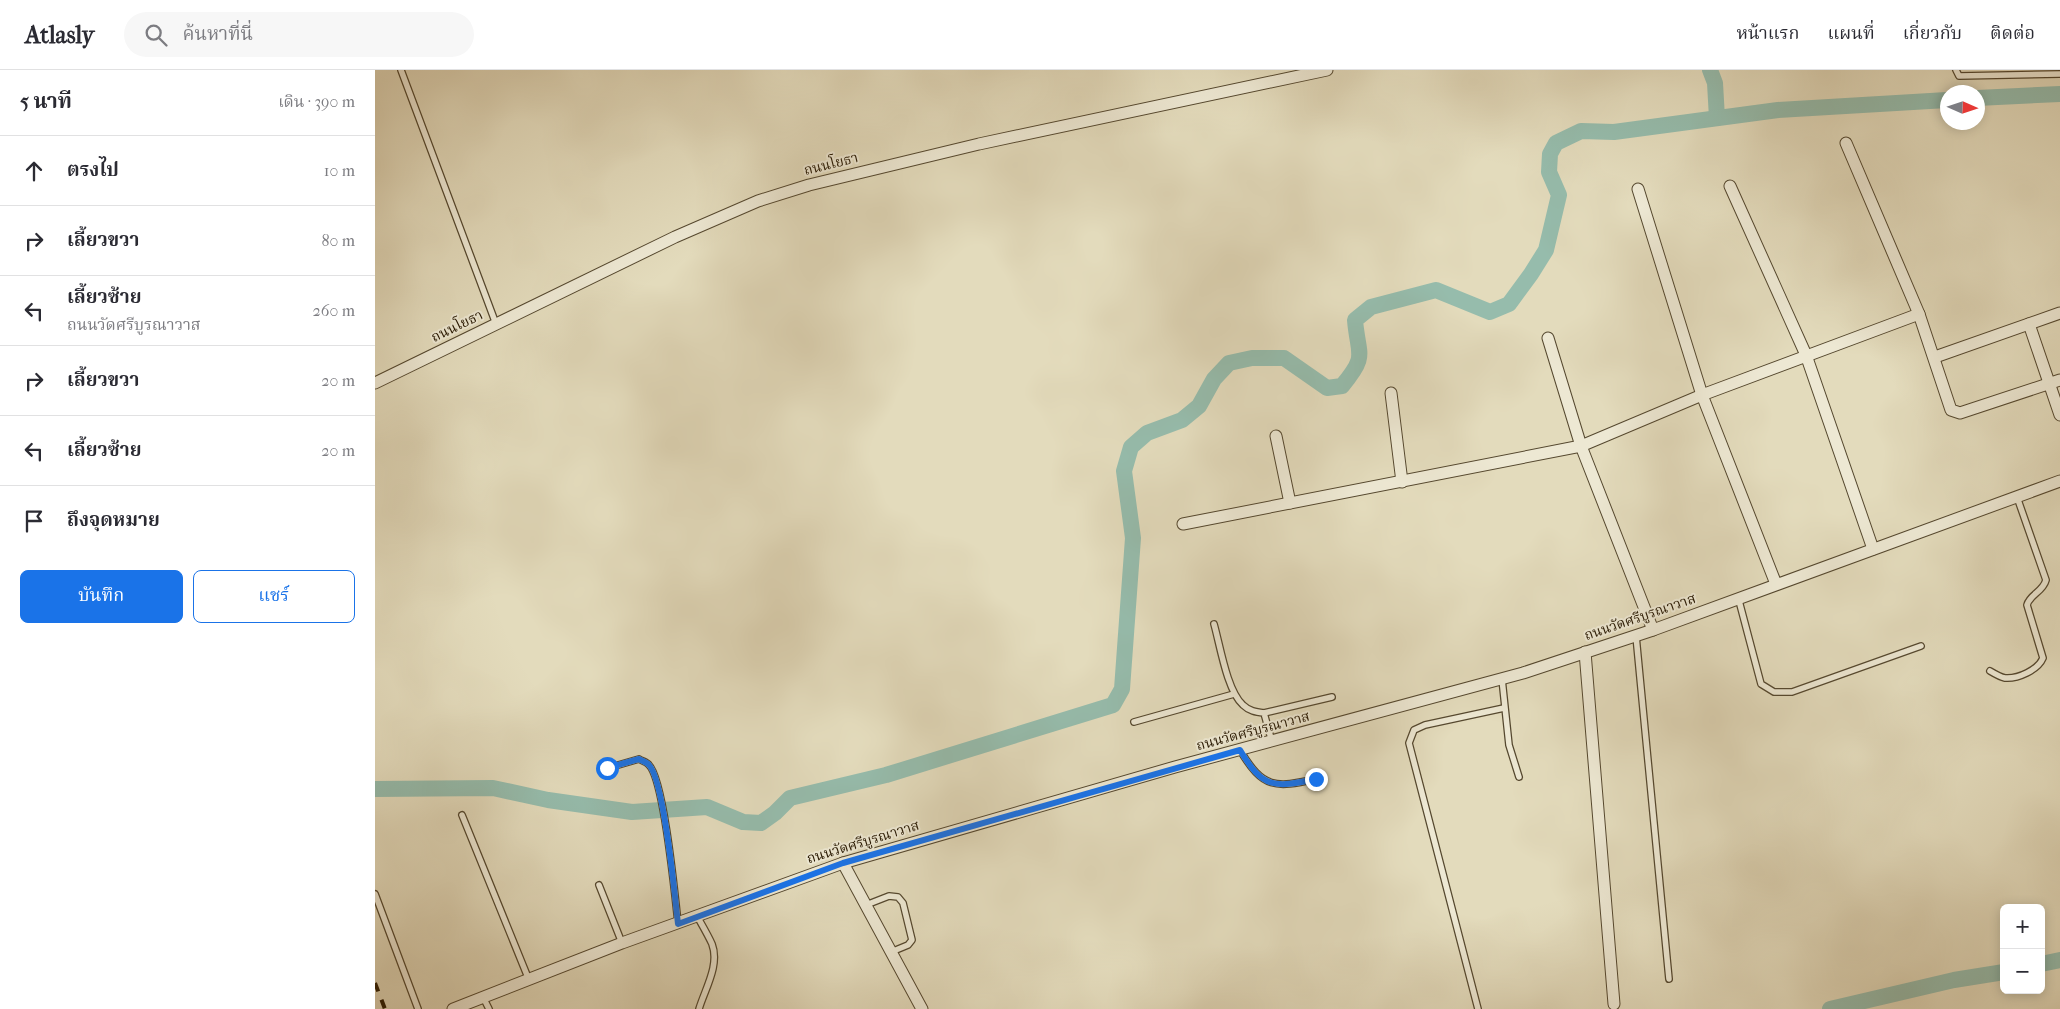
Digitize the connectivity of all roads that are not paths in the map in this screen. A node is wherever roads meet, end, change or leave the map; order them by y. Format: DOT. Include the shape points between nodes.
graph roads {
  1 [pos="401,70"];
  2 [pos="1327,70"];
  3 [pos="1956,70"];
  4 [pos="2060,74"];
  5 [pos="1846,143"];
  6 [pos="1730,186"];
  7 [pos="1638,189"];
  8 [pos="2060,313"];
  9 [pos="1919,314"];
  10 [pos="496,324"];
  11 [pos="2029,324"];
  12 [pos="1548,338"];
  13 [pos="1806,355"];
  14 [pos="1935,357"];
  15 [pos="2055,382"];
  16 [pos="375,383"];
  17 [pos="1391,393"];
  18 [pos="1702,394"];
  19 [pos="2060,415"];
  20 [pos="1276,436"];
  21 [pos="1581,446"];
  22 [pos="2060,481"];
  23 [pos="1402,482"];
  24 [pos="2017,497"];
  25 [pos="1290,504"];
  26 [pos="1183,524"];
  27 [pos="1873,549"];
  28 [pos="1776,584"];
  29 [pos="1738,597"];
  30 [pos="1214,624"];
  31 [pos="1653,630"];
  32 [pos="1636,636"];
  33 [pos="1921,646"];
  34 [pos="1585,652"];
  35 [pos="1990,671"];
  36 [pos="1502,679"];
  37 [pos="1234,694"];
  38 [pos="1331,697"];
  39 [pos="1504,708"];
  40 [pos="1264,713"];
  41 [pos="1134,722"];
  42 [pos="1272,742"];
  43 [pos="1240,750"];
  44 [pos="607,768"];
  45 [pos="1519,777"];
  46 [pos="1316,779"];
  47 [pos="462,814"];
  48 [pos="843,863"];
  49 [pos="599,885"];
  50 [pos="375,894"];
  51 [pos="866,905"];
  52 [pos="697,916"];
  53 [pos="678,924"];
  54 [pos="622,943"];
  55 [pos="891,952"];
  56 [pos="1669,979"];
  57 [pos="529,980"];
  58 [pos="483,997"];
  59 [pos="1614,1004"];
  60 [pos="418,1009"];
  61 [pos="453,1009"];
  62 [pos="489,1009"];
  63 [pos="699,1009"];
  64 [pos="922,1009"];
  65 [pos="1478,1009"];
  1 -- 10 [label="lane"];
  2 -- 10 [label="street, ถนนโยธา" via="979,144 758,201 675,237"];
  3 -- 4 [label="lane" via="1959,76"];
  5 -- 9 [label="street"];
  6 -- 13 [label="street"];
  7 -- 18 [label="street"];
  8 -- 11 [label="street"];
  9 -- 13 [label="street"];
  9 -- 14 [label="street"];
  10 -- 16 [label="street, ถนนโยธา"];
  11 -- 14 [label="street"];
  11 -- 15 [label="street"];
  12 -- 21 [label="street"];
  13 -- 18 [label="street"];
  13 -- 27 [label="street"];
  14 -- 15 [label="street" via="1951,410 1955,413"];
  15 -- 19 [label="street"];
  17 -- 23 [label="street"];
  18 -- 21 [label="street"];
  18 -- 28 [label="street"];
  20 -- 25 [label="street"];
  21 -- 23 [label="street"];
  21 -- 31 [label="street"];
  22 -- 24 [label="street, ถนนวัดศรีบูรณาวาส"];
  23 -- 25 [label="street"];
  24 -- 27 [label="street, ถนนวัดศรีบูรณาวาส"];
  24 -- 35 [label="lane" via="2046,580 2045,586 2027,605 2043,658 2036,668 2014,678 2003,678"];
  25 -- 26 [label="street"];
  27 -- 28 [label="street, ถนนวัดศรีบูรณาวาส"];
  28 -- 29 [label="street, ถนนวัดศรีบูรณาวาส"];
  29 -- 31 [label="street, ถนนวัดศรีบูรณาวาส"];
  29 -- 33 [label="lane" via="1761,684 1774,692 1792,692"];
  30 -- 37 [label="lane"];
  31 -- 32 [label="street, ถนนวัดศรีบูรณาวาส"];
  32 -- 34 [label="street, ถนนวัดศรีบูรณาวาส"];
  32 -- 56 [label="lane"];
  34 -- 36 [label="street, ถนนวัดศรีบูรณาวาส"];
  34 -- 59 [label="street"];
  36 -- 39 [label="lane"];
  36 -- 42 [label="street, ถนนวัดศรีบูรณาวาส"];
  37 -- 40 [label="lane" via="1243,706 1253,712"];
  37 -- 41 [label="lane"];
  38 -- 40 [label="lane"];
  39 -- 45 [label="lane" via="1509,745"];
  39 -- 65 [label="lane" via="1425,724 1413,730 1409,743"];
  40 -- 42 [label="lane"];
  42 -- 43 [label="street, ถนนวัดศรีบูรณาวาส"];
  43 -- 46 [label="lane" via="1249,765 1275,785 1286,786"];
  43 -- 48 [label="street, ถนนวัดศรีบูรณาวาส"];
  44 -- 53 [label="lane" via="639,759 649,765 655,775 667,834"];
  47 -- 57 [label="lane"];
  48 -- 51 [label="street"];
  48 -- 52 [label="street, ถนนวัดศรีบูรณาวาส"];
  49 -- 54 [label="lane"];
  50 -- 60 [label="lane"];
  51 -- 55 [label="street"];
  51 -- 55 [label="lane" via="889,896 898,897 903,902 912,940"];
  52 -- 53 [label="street, ถนนวัดศรีบูรณาวาส"];
  52 -- 63 [label="lane" via="712,944 714,956"];
  53 -- 54 [label="street, ถนนวัดศรีบูรณาวาส"];
  54 -- 57 [label="street, ถนนวัดศรีบูรณาวาส"];
  55 -- 64 [label="street"];
  57 -- 58 [label="street, ถนนวัดศรีบูรณาวาส"];
  58 -- 61 [label="street, ถนนวัดศรีบูรณาวาส"];
  58 -- 62 [label="lane"];
}
